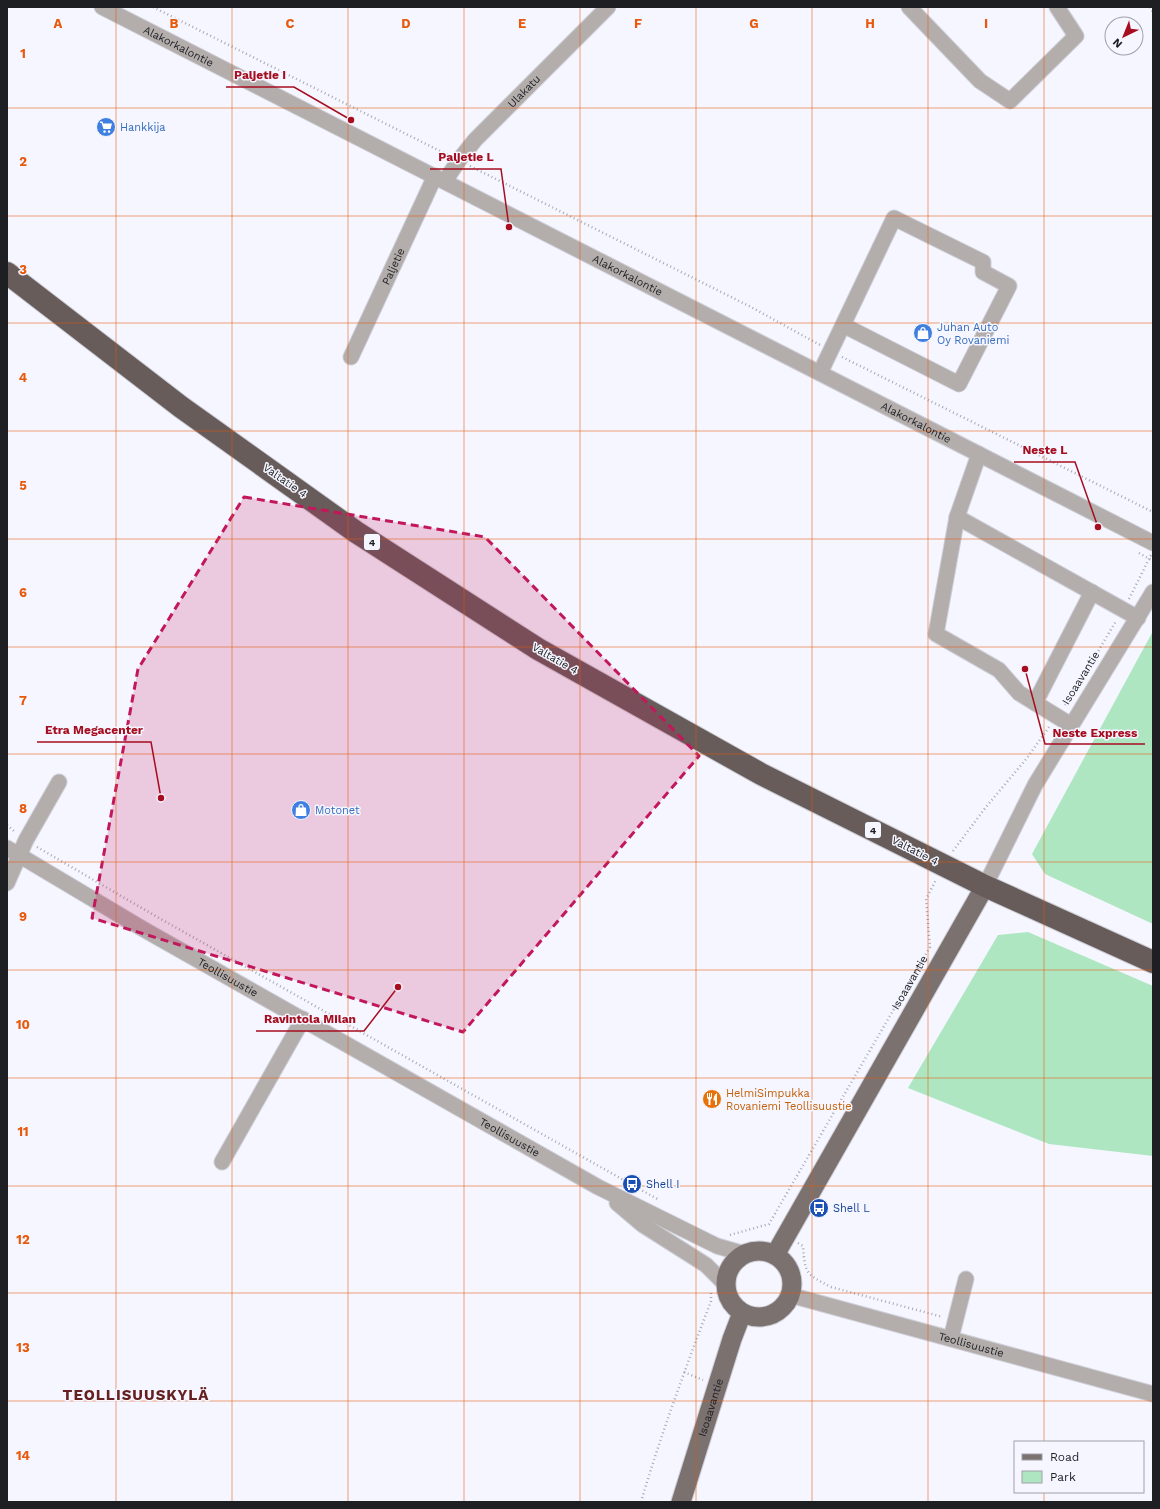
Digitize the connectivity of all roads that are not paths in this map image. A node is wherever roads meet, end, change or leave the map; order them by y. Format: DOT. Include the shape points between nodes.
graph roads {
  1 [pos="102,7"];
  2 [pos="608,7"];
  3 [pos="909,7"];
  4 [pos="1057,7"];
  5 [pos="440,179"];
  6 [pos="7,273"];
  7 [pos="843,324"];
  8 [pos="351,357"];
  9 [pos="820,373"];
  10 [pos="979,454"];
  11 [pos="957,517"];
  12 [pos="1153,543"];
  13 [pos="1092,592"];
  14 [pos="1153,592"];
  15 [pos="1138,618"];
  16 [pos="1035,703"];
  17 [pos="1071,725"];
  18 [pos="59,782"];
  19 [pos="13,852"];
  20 [pos="7,883"];
  21 [pos="985,886"];
  22 [pos="1153,962"];
  23 [pos="303,1019"];
  24 [pos="222,1162"];
  25 [pos="598,1187"];
  26 [pos="745,1254"];
  27 [pos="775,1255"];
  28 [pos="966,1279"];
  29 [pos="726,1285"];
  30 [pos="790,1295"];
  31 [pos="742,1313"];
  32 [pos="951,1338"];
  33 [pos="1153,1394"];
  34 [pos="681,1502"];
  1 -- 5 [label="street, Alakorkalontie"];
  2 -- 5 [label="street, Ulakatu" via="475,140"];
  3 -- 4 [label="street" via="980,81 1010,101 1076,36"];
  5 -- 8 [label="street, Paljetie"];
  5 -- 9 [label="street, Alakorkalontie"];
  6 -- 21 [label="highway, Valtatie 4 / 4" via="181,407 356,532 538,649 761,774"];
  7 -- 7 [label="street" via="894,218 983,262 983,272 1009,286 959,384"];
  7 -- 9 [label="street"];
  9 -- 10 [label="street, Alakorkalontie"];
  10 -- 11 [label="street"];
  10 -- 12 [label="street, Alakorkalontie"];
  11 -- 13 [label="street"];
  11 -- 16 [label="street" via="936,634 999,670 1019,693"];
  13 -- 15 [label="street"];
  13 -- 16 [label="street"];
  14 -- 15 [label="street, Isoaavantie"];
  15 -- 17 [label="street, Isoaavantie"];
  16 -- 17 [label="street"];
  17 -- 21 [label="street, Isoaavantie" via="1035,785"];
  18 -- 19 [label="street" via="26,840"];
  19 -- 20 [label="street"];
  19 -- 23 [label="street, Teollisuustie"];
  21 -- 22 [label="highway, Valtatie 4 / 4"];
  21 -- 27 [label="main road, Isoaavantie"];
  23 -- 24 [label="street"];
  23 -- 25 [label="street, Teollisuustie"];
  25 -- 26 [label="street, Teollisuustie" via="717,1246"];
  25 -- 29 [label="street, Teollisuustie" via="642,1225 706,1265"];
  26 -- 27 [label="main road" via="760,1251"];
  26 -- 29 [label="main road" via="733,1264 727,1274"];
  27 -- 30 [label="main road" via="789,1272 792,1286"];
  28 -- 32 [label="street"];
  29 -- 31 [label="main road" via="728,1296"];
  30 -- 31 [label="main road" via="782,1308 770,1315 756,1317"];
  30 -- 32 [label="street, Teollisuustie"];
  31 -- 34 [label="main road, Isoaavantie"];
  32 -- 33 [label="street, Teollisuustie"];
}
